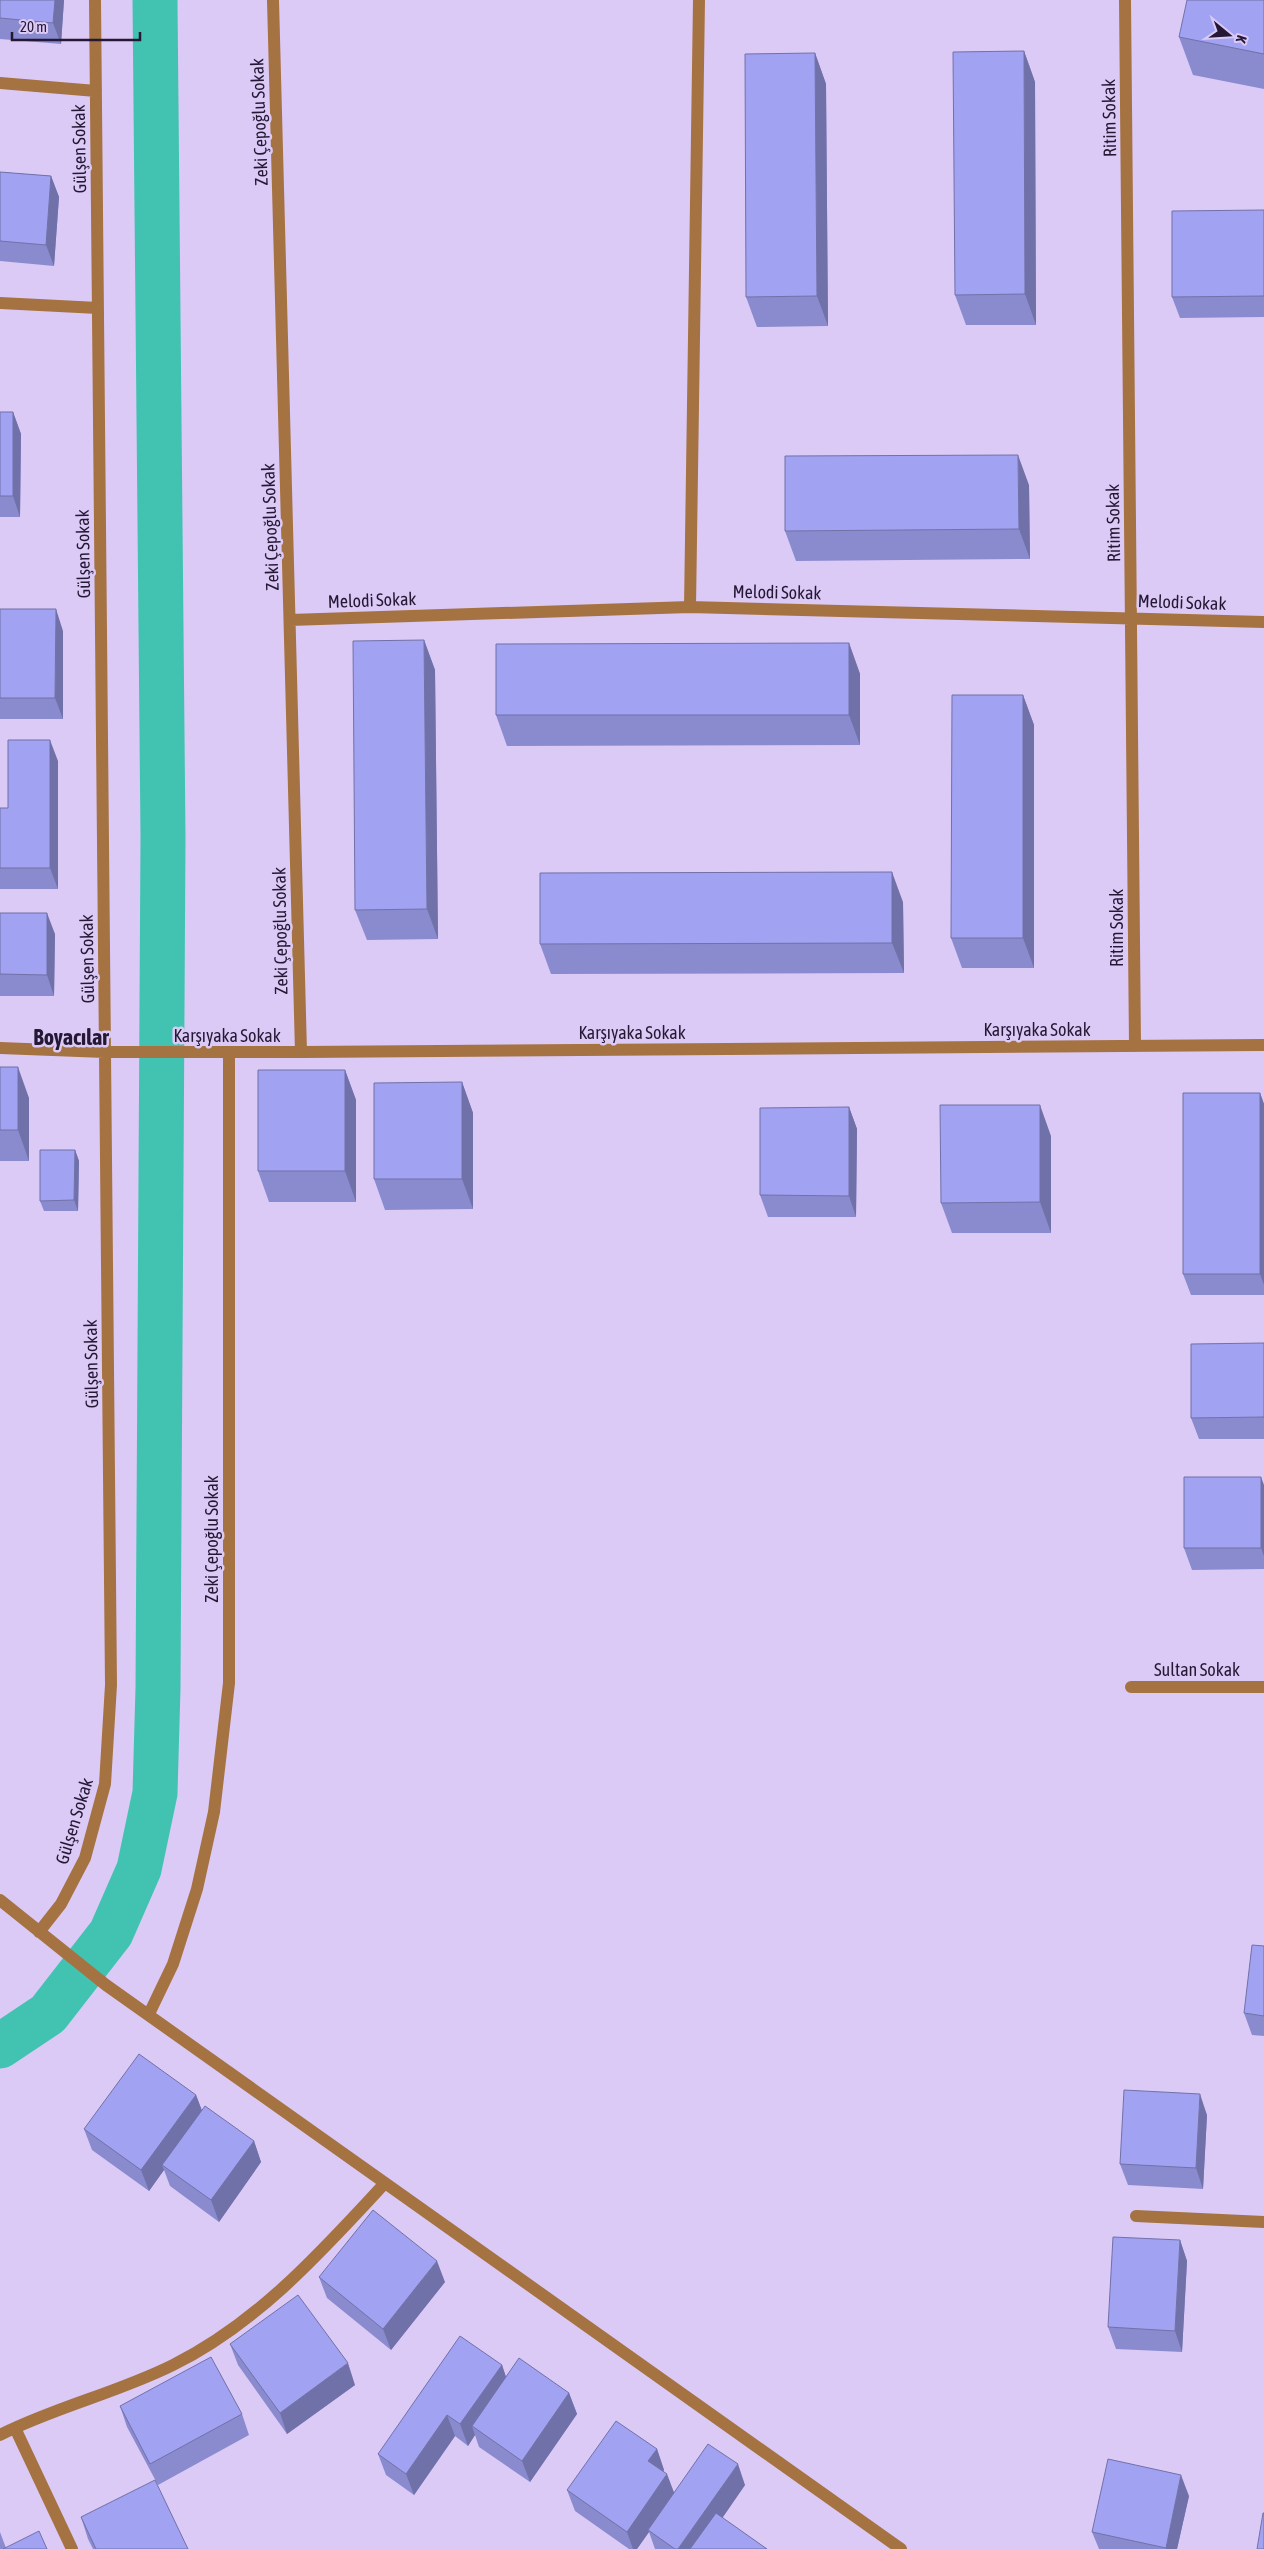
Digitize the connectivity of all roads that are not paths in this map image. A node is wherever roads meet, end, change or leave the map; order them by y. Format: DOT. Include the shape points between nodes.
graph roads {
  1 [pos="95,0"];
  2 [pos="273,0"];
  3 [pos="699,0"];
  4 [pos="1125,0"];
  5 [pos="0,83"];
  6 [pos="96,91"];
  7 [pos="0,302"];
  8 [pos="98,308"];
  9 [pos="690,607"];
  10 [pos="1131,618"];
  11 [pos="290,620"];
  12 [pos="1264,622"];
  13 [pos="1135,1045"];
  14 [pos="1264,1045"];
  15 [pos="0,1048"];
  16 [pos="106,1052"];
  17 [pos="229,1052"];
  18 [pos="301,1052"];
  19 [pos="1264,1686"];
  20 [pos="1131,1687"];
  21 [pos="0,1900"];
  22 [pos="39,1932"];
  23 [pos="149,2014"];
  24 [pos="385,2183"];
  25 [pos="1136,2216"];
  26 [pos="1264,2222"];
  27 [pos="15,2428"];
  28 [pos="0,2435"];
  29 [pos="72,2549"];
  30 [pos="901,2549"];
  1 -- 6 [label="street, Gülşen Sokak"];
  2 -- 11 [label="street, Zeki Çepoğlu Sokak"];
  3 -- 9 [label="street"];
  4 -- 10 [label="street, Ritim Sokak"];
  5 -- 6 [label="street"];
  6 -- 8 [label="street, Gülşen Sokak"];
  7 -- 8 [label="street"];
  8 -- 16 [label="street, Gülşen Sokak"];
  9 -- 10 [label="street, Melodi Sokak"];
  9 -- 11 [label="street, Melodi Sokak"];
  10 -- 12 [label="street, Melodi Sokak"];
  10 -- 13 [label="street, Ritim Sokak"];
  11 -- 18 [label="street, Zeki Çepoğlu Sokak"];
  13 -- 14 [label="street, Karşıyaka Sokak"];
  13 -- 18 [label="street, Karşıyaka Sokak"];
  15 -- 16 [label="street, Karşıyaka Sokak"];
  16 -- 17 [label="street, Karşıyaka Sokak"];
  16 -- 22 [label="street, Gülşen Sokak" via="111,1685 105,1784 85,1858 61,1904"];
  17 -- 18 [label="street, Karşıyaka Sokak"];
  17 -- 23 [label="street, Zeki Çepoğlu Sokak" via="229,1683 214,1812 197,1889 173,1964"];
  19 -- 20 [label="street, Sultan Sokak"];
  21 -- 22 [label="street"];
  22 -- 23 [label="street"];
  23 -- 24 [label="street"];
  24 -- 27 [label="street" via="307,2268 255,2312 209,2344 174,2365 127,2386"];
  24 -- 30 [label="street"];
  25 -- 26 [label="street"];
  27 -- 28 [label="street"];
  27 -- 29 [label="street"];
}
